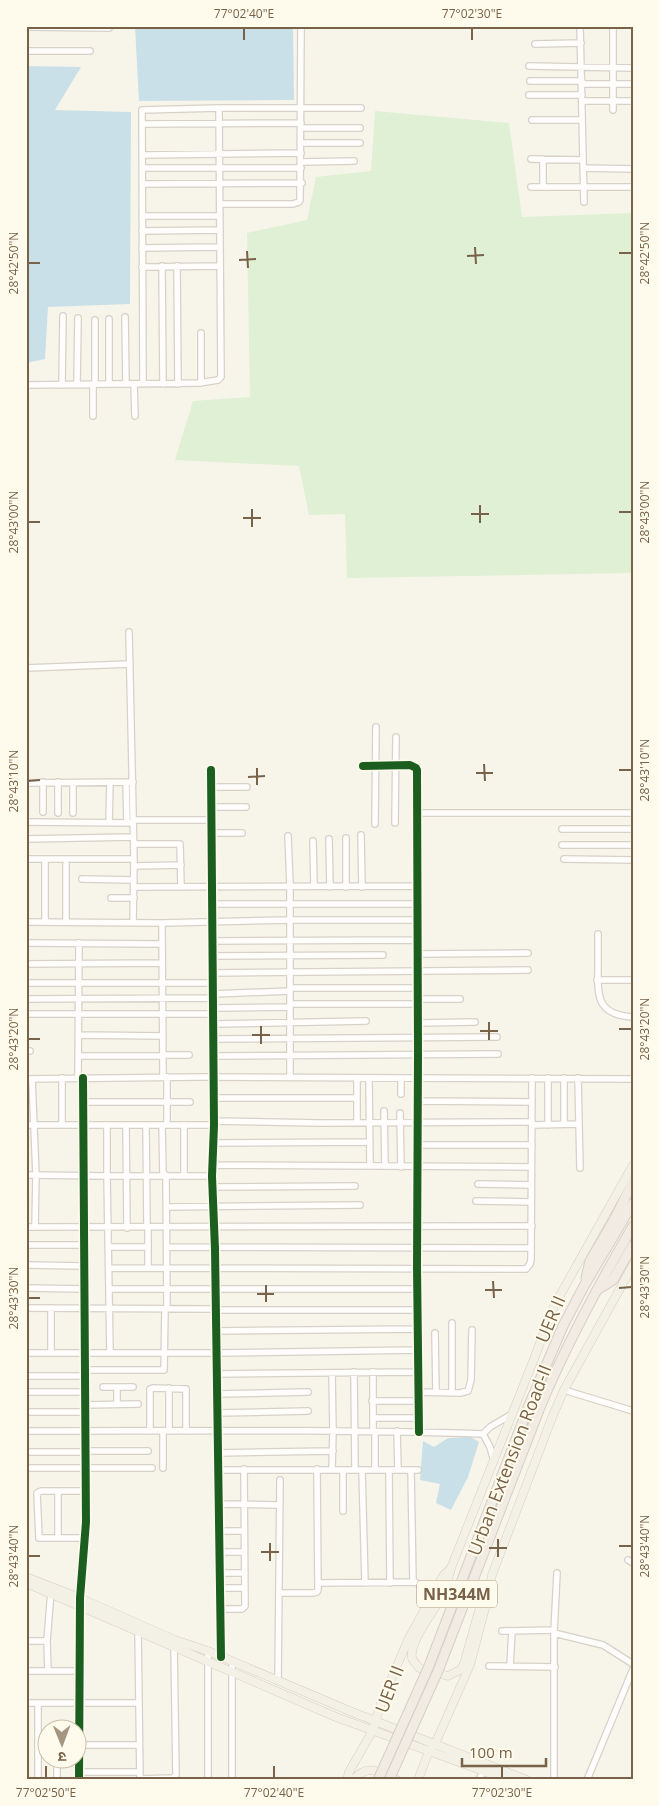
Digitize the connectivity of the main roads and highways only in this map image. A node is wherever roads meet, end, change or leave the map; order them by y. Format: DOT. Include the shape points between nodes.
graph roads {
  1 [pos="633,1165"];
  2 [pos="633,1182"];
  3 [pos="633,1203"];
  4 [pos="633,1226"];
  5 [pos="633,1245"];
  6 [pos="633,1265"];
  7 [pos="584,1286"];
  8 [pos="595,1291"];
  9 [pos="451,1568"];
  10 [pos="492,1575"];
  11 [pos="26,1577"];
  12 [pos="26,1583"];
  13 [pos="51,1590"];
  14 [pos="174,1644"];
  15 [pos="377,1722"];
  16 [pos="373,1730"];
  17 [pos="435,1744"];
  18 [pos="429,1751"];
  19 [pos="484,1767"];
  20 [pos="522,1779"];
  21 [pos="347,1780"];
  22 [pos="353,1780"];
  23 [pos="378,1780"];
  24 [pos="389,1780"];
  25 [pos="397,1780"];
  26 [pos="418,1780"];
  27 [pos="508,1780"];
  1 -- 9 [label="main road, UER II" via="554,1306"];
  2 -- 7 [label="highway" via="590,1261"];
  3 -- 7 [label="highway, Urban Extension Road-II / NH344M"];
  4 -- 8 [label="highway, Urban Extension Road-II / NH344M"];
  5 -- 8 [label="highway" via="612,1280"];
  6 -- 10 [label="main road" via="564,1390"];
  7 -- 23 [label="highway, Urban Extension Road-II / NH344M, bridge" via="529,1405 429,1666"];
  8 -- 24 [label="highway, Urban Extension Road-II / NH344M, bridge" via="554,1371 438,1670"];
  9 -- 10 [label="main road" via="441,1598 417,1638 412,1658 419,1668 448,1676 464,1664"];
  9 -- 15 [label="main road, UER II" via="443,1576 408,1640 381,1703"];
  10 -- 17 [label="main road" via="470,1665"];
  11 -- 13 [label="main road"];
  12 -- 13 [label="main road"];
  13 -- 14 [label="main road"];
  14 -- 15 [label="main road" via="208,1651"];
  14 -- 16 [label="main road" via="336,1717"];
  15 -- 16 [label="main road, UER II"];
  15 -- 17 [label="main road"];
  16 -- 18 [label="main road"];
  16 -- 21 [label="main road, UER II"];
  17 -- 18 [label="main road"];
  17 -- 19 [label="main road"];
  18 -- 19 [label="main road"];
  18 -- 26 [label="main road"];
  19 -- 20 [label="main road"];
  19 -- 27 [label="main road"];
  22 -- 25 [label="main road" via="358,1774 374,1769"];
}
